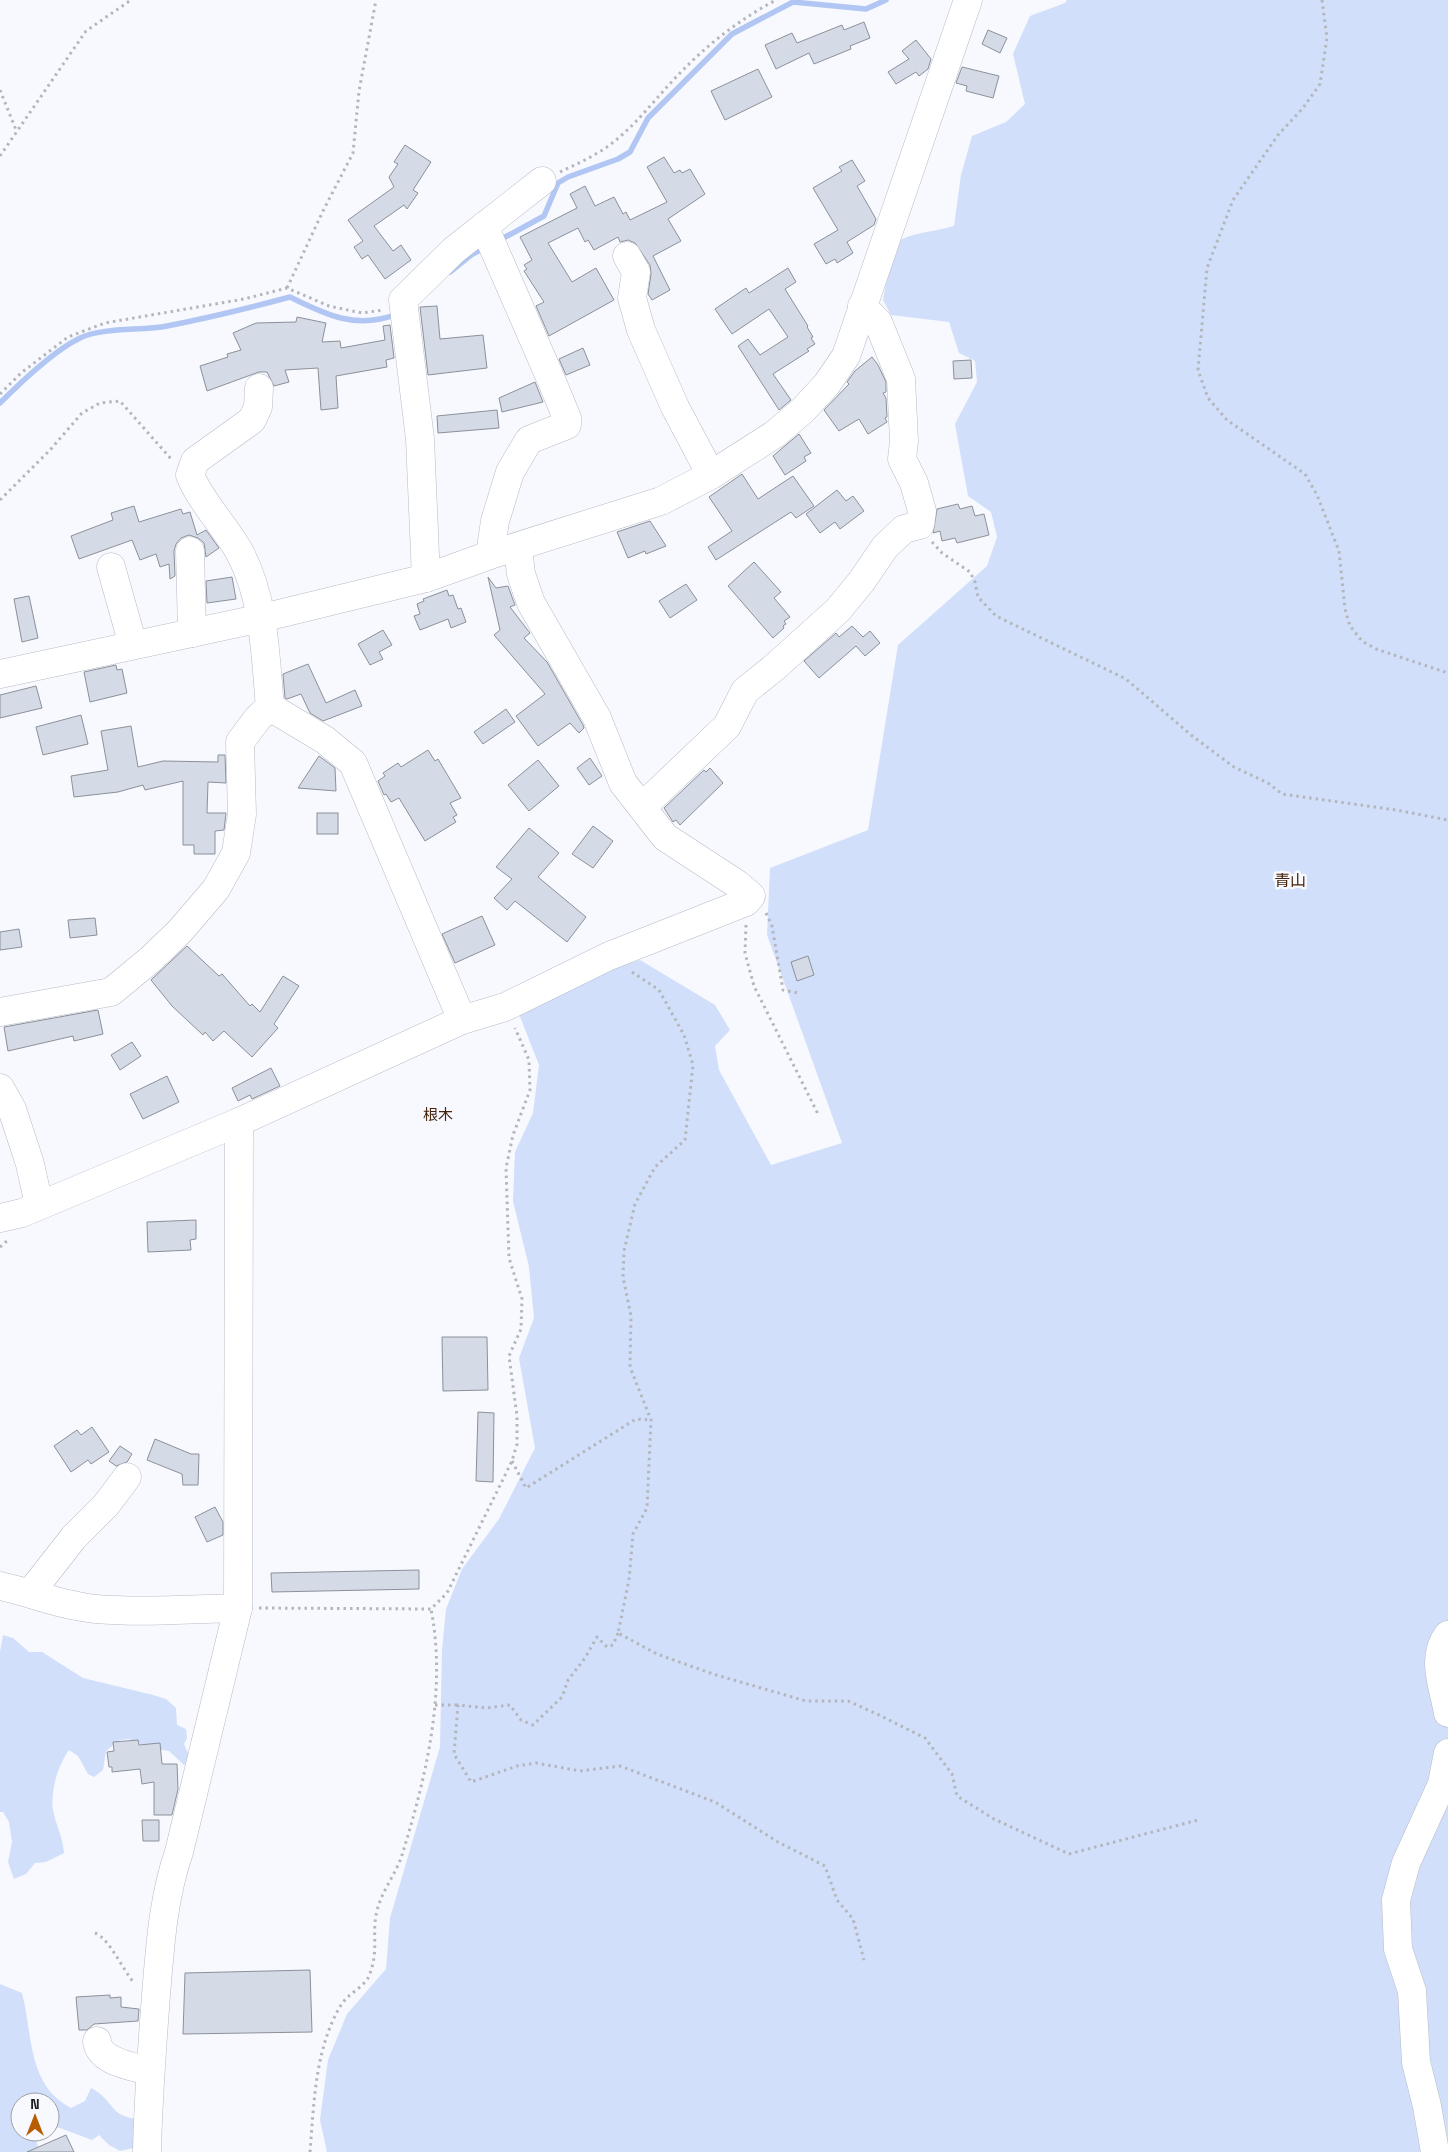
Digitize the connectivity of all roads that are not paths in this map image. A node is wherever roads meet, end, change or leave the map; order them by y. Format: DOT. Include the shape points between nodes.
graph roads {
  1 [pos="968,0"];
  2 [pos="542,181"];
  3 [pos="484,226"];
  4 [pos="627,256"];
  5 [pos="862,306"];
  6 [pos="259,388"];
  7 [pos="711,475"];
  8 [pos="518,548"];
  9 [pos="190,551"];
  10 [pos="490,555"];
  11 [pos="111,567"];
  12 [pos="426,578"];
  13 [pos="262,618"];
  14 [pos="192,633"];
  15 [pos="132,645"];
  16 [pos="0,674"];
  17 [pos="270,707"];
  18 [pos="642,807"];
  19 [pos="0,1012"];
  20 [pos="462,1020"];
  21 [pos="0,1088"];
  22 [pos="239,1122"];
  23 [pos="39,1205"];
  24 [pos="0,1218"];
  25 [pos="128,1477"];
  26 [pos="0,1586"];
  27 [pos="31,1592"];
  28 [pos="238,1608"];
  29 [pos="1448,1635"];
  30 [pos="1448,1713"];
  31 [pos="1448,1753"];
  32 [pos="97,2041"];
  33 [pos="149,2071"];
  34 [pos="146,2152"];
  35 [pos="1435,2152"];
  1 -- 5 [label="street"];
  2 -- 3 [label="street"];
  3 -- 10 [label="street" via="550,376 567,425 529,440 510,472"];
  3 -- 12 [label="street" via="454,250 403,300 420,438"];
  4 -- 7 [label="street" via="636,272 632,298 642,330 675,407"];
  5 -- 7 [label="street" via="846,356 827,384 775,434"];
  5 -- 18 [label="street" via="878,322 901,379 902,459 914,483 922,511 920,526 904,529 885,547 838,610 745,691 727,726"];
  6 -- 13 [label="street" via="258,408 252,420 195,461 190,475 240,553"];
  7 -- 8 [label="street" via="661,501"];
  8 -- 10 [label="street"];
  8 -- 18 [label="street" via="531,603 597,718 623,783"];
  9 -- 14 [label="street"];
  10 -- 12 [label="street"];
  11 -- 15 [label="street"];
  12 -- 13 [label="street"];
  13 -- 14 [label="street"];
  13 -- 17 [label="street"];
  14 -- 15 [label="street"];
  15 -- 16 [label="street"];
  17 -- 19 [label="street" via="240,742 242,814 236,853 216,889 180,931 111,992"];
  17 -- 20 [label="street" via="325,740 353,763"];
  18 -- 20 [label="street" via="665,837 737,884 748,899 609,956 505,1006"];
  20 -- 22 [label="street"];
  21 -- 23 [label="street" via="12,1109"];
  22 -- 23 [label="street"];
  22 -- 28 [label="street"];
  23 -- 24 [label="street"];
  25 -- 27 [label="street" via="106,1506 74,1537"];
  26 -- 27 [label="street"];
  27 -- 28 [label="street" via="63,1603 96,1609"];
  28 -- 33 [label="street" via="179,1852 170,1876"];
  29 -- 30 [label="street" via="1441,1643 1438,1659"];
  31 -- 35 [label="street" via="1442,1784 1406,1863 1396,1900 1398,1950 1412,1991 1416,2062"];
  32 -- 33 [label="street" via="102,2053 110,2059"];
  33 -- 34 [label="street"];
}
